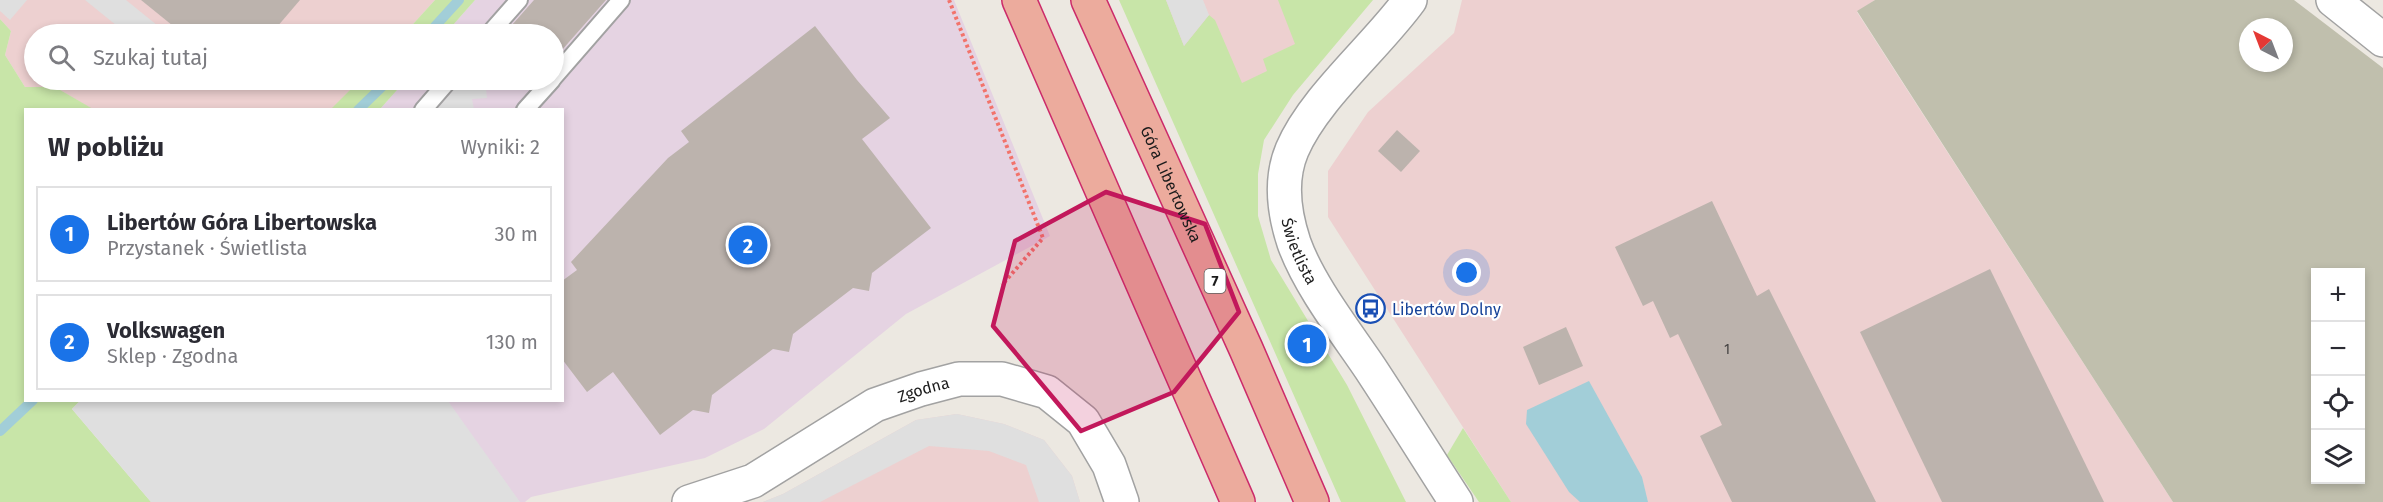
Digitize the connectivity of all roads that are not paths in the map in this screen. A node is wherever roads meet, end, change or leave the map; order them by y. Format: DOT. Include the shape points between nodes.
graph roads {
  1 [pos="519,0"];
  2 [pos="621,0"];
  3 [pos="1019,0"];
  4 [pos="1088,0"];
  5 [pos="1410,0"];
  6 [pos="2333,0"];
  7 [pos="498,24"];
  8 [pos="2383,40"];
  9 [pos="564,65"];
  10 [pos="440,90"];
  11 [pos="542,90"];
  12 [pos="425,108"];
  13 [pos="527,108"];
  14 [pos="689,502"];
  15 [pos="1122,502"];
  16 [pos="1238,502"];
  17 [pos="1312,502"];
  18 [pos="1456,502"];
  1 -- 7 [label="lane"];
  2 -- 9 [label="lane"];
  3 -- 16 [label="highway"];
  4 -- 17 [label="highway, Góra Libertowska / 7"];
  5 -- 18 [label="street, Świetlista" via="1306,124 1286,168 1285,207 1295,246 1319,291"];
  6 -- 8 [label="street"];
  10 -- 12 [label="lane"];
  11 -- 13 [label="lane"];
  14 -- 15 [label="street, Zgodna" via="753,481 875,405 959,379 1002,379 1047,392 1083,421 1109,465"];
}
